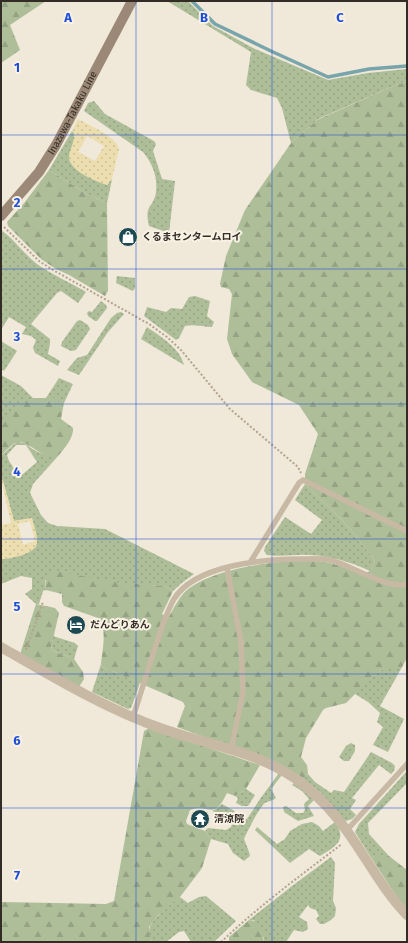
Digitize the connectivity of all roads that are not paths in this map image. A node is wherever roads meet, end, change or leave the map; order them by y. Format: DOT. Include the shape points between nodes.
graph roads {
  1 [pos="132,1"];
  2 [pos="1,216"];
  3 [pos="407,531"];
  4 [pos="251,561"];
  5 [pos="227,568"];
  6 [pos="407,584"];
  7 [pos="1,647"];
  8 [pos="133,717"];
  9 [pos="231,750"];
  10 [pos="407,764"];
  11 [pos="349,834"];
  12 [pos="407,915"];
  1 -- 2 [label="main road, Inazawa-Takaku Line" via="39,172"];
  3 -- 4 [label="lane" via="303,480"];
  4 -- 5 [label="lane"];
  4 -- 6 [label="lane" via="329,560 388,583"];
  5 -- 8 [label="lane" via="189,583 174,600 164,620"];
  5 -- 9 [label="lane" via="241,642 243,692"];
  7 -- 8 [label="street" via="71,687"];
  8 -- 9 [label="street" via="164,730"];
  9 -- 11 [label="street" via="258,758 284,771 316,795"];
  10 -- 11 [label="lane"];
  11 -- 12 [label="street" via="379,880"];
}
